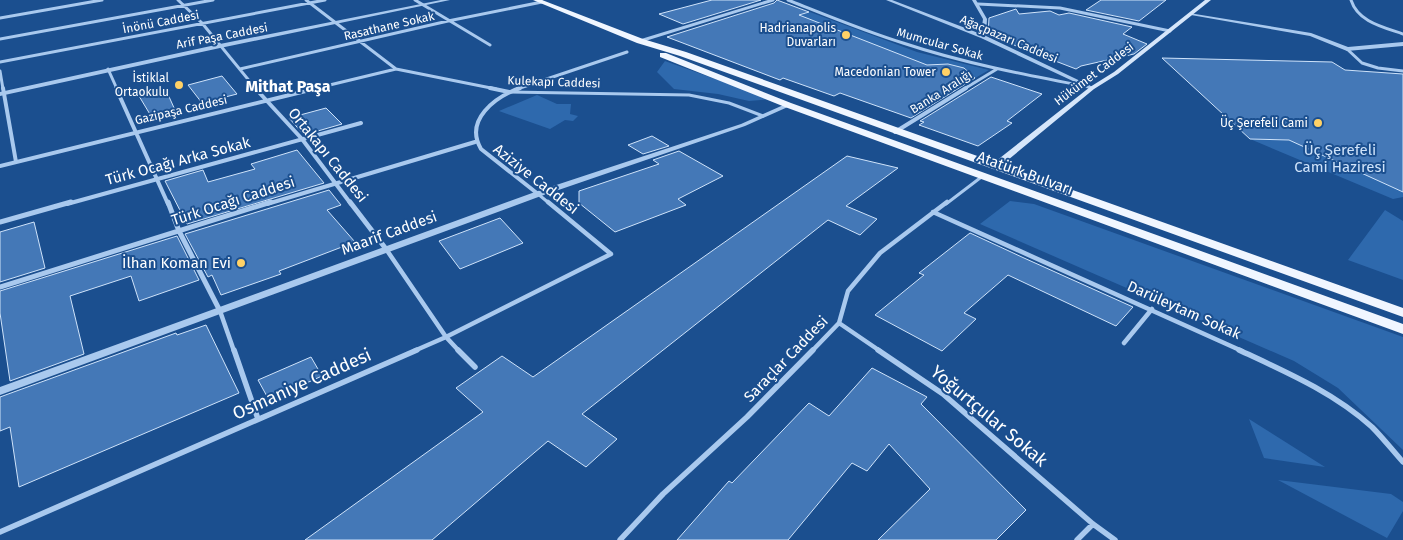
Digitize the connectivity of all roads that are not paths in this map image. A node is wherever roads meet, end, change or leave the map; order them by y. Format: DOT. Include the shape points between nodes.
graph roads {
  1 [pos="102,0"];
  2 [pos="178,0"];
  3 [pos="213,0"];
  4 [pos="306,0"];
  5 [pos="325,0"];
  6 [pos="415,0"];
  7 [pos="448,0"];
  8 [pos="773,0"];
  9 [pos="788,0"];
  10 [pos="888,0"];
  11 [pos="1208,0"];
  12 [pos="1351,0"];
  13 [pos="539,1"];
  14 [pos="976,2"];
  15 [pos="310,3"];
  16 [pos="182,5"];
  17 [pos="422,6"];
  18 [pos="1191,14"];
  19 [pos="0,18"];
  20 [pos="448,21"];
  21 [pos="202,23"];
  22 [pos="336,24"];
  23 [pos="1170,31"];
  24 [pos="1403,34"];
  25 [pos="983,37"];
  26 [pos="0,39"];
  27 [pos="640,41"];
  28 [pos="361,42"];
  29 [pos="1403,44"];
  30 [pos="490,45"];
  31 [pos="220,46"];
  32 [pos="1347,49"];
  33 [pos="627,52"];
  34 [pos="0,62"];
  35 [pos="240,69"];
  36 [pos="396,69"];
  37 [pos="997,69"];
  38 [pos="108,70"];
  39 [pos="0,71"];
  40 [pos="1403,71"];
  41 [pos="1092,88"];
  42 [pos="510,92"];
  43 [pos="2,93"];
  44 [pos="802,98"];
  45 [pos="266,100"];
  46 [pos="788,105"];
  47 [pos="763,116"];
  48 [pos="361,123"];
  49 [pos="135,131"];
  50 [pos="895,132"];
  51 [pos="302,139"];
  52 [pos="474,142"];
  53 [pos="16,162"];
  54 [pos="0,166"];
  55 [pos="989,171"];
  56 [pos="158,178"];
  57 [pos="336,182"];
  58 [pos="538,194"];
  59 [pos="934,212"];
  60 [pos="0,222"];
  61 [pos="179,231"];
  62 [pos="386,249"];
  63 [pos="612,254"];
  64 [pos="0,287"];
  65 [pos="1152,309"];
  66 [pos="220,311"];
  67 [pos="1403,313"];
  68 [pos="839,323"];
  69 [pos="1403,329"];
  70 [pos="446,337"];
  71 [pos="1124,343"];
  72 [pos="475,367"];
  73 [pos="0,391"];
  74 [pos="258,419"];
  75 [pos="1403,462"];
  76 [pos="1093,524"];
  77 [pos="0,532"];
  78 [pos="620,540"];
  79 [pos="1077,540"];
  80 [pos="1115,540"];
  1 -- 19 [label="street"];
  2 -- 16 [label="street, Ortakapı Caddesi"];
  3 -- 16 [label="street"];
  4 -- 15 [label="street, Kulekapı Caddesi"];
  5 -- 15 [label="street, İnönü Caddesi"];
  6 -- 17 [label="street"];
  7 -- 17 [label="street, Arif Paşa Caddesi"];
  8 -- 27 [label="street"];
  9 -- 37 [label="street, Mumcular Sokak" via="867,32"];
  10 -- 25 [label="street, Ağaçpazarı Caddesi"];
  11 -- 18 [label="main road, Hükümet Caddesi"];
  12 -- 24 [label="street" via="1353,10 1362,16"];
  13 -- 20 [label="street, Rasathane Sokak"];
  13 -- 27 [label="main road, Atatürk Bulvarı"];
  14 -- 23 [label="street" via="1060,8"];
  14 -- 25 [label="street" via="985,19"];
  15 -- 21 [label="street, İnönü Caddesi"];
  15 -- 22 [label="street, Kulekapı Caddesi"];
  16 -- 21 [label="street, Ortakapı Caddesi"];
  16 -- 26 [label="street"];
  17 -- 20 [label="street"];
  17 -- 22 [label="street, Arif Paşa Caddesi"];
  18 -- 23 [label="main road, Hükümet Caddesi"];
  18 -- 32 [label="street" via="1311,35"];
  20 -- 28 [label="street, Rasathane Sokak"];
  20 -- 30 [label="street"];
  21 -- 31 [label="street, Ortakapı Caddesi"];
  21 -- 34 [label="street, İnönü Caddesi"];
  22 -- 28 [label="street, Kulekapı Caddesi"];
  22 -- 31 [label="street, Arif Paşa Caddesi"];
  23 -- 41 [label="main road, Hükümet Caddesi"];
  25 -- 41 [label="street, Ağaçpazarı Caddesi"];
  27 -- 44 [label="main road, Atatürk Bulvarı"];
  27 -- 46 [label="main road, Atatürk Bulvarı" via="662,55"];
  28 -- 35 [label="street, Rasathane Sokak"];
  28 -- 36 [label="street, Kulekapı Caddesi"];
  29 -- 32 [label="street"];
  31 -- 35 [label="street, Ortakapı Caddesi"];
  31 -- 38 [label="street, Arif Paşa Caddesi"];
  32 -- 40 [label="street" via="1362,63"];
  33 -- 42 [label="street"];
  35 -- 45 [label="street, Ortakapı Caddesi"];
  36 -- 42 [label="street, Kulekapı Caddesi"];
  36 -- 45 [label="street, Gazipaşa Caddesi"];
  37 -- 41 [label="street, Mumcular Sokak"];
  37 -- 50 [label="street, Banka Aralığı"];
  38 -- 43 [label="street, Arif Paşa Caddesi"];
  38 -- 49 [label="street"];
  39 -- 43 [label="street"];
  41 -- 55 [label="main road, Hükümet Caddesi"];
  42 -- 47 [label="street, Kulekapı Caddesi" via="689,96 729,103"];
  42 -- 52 [label="street, Aziziye Caddesi" via="494,103 475,124"];
  43 -- 53 [label="street"];
  44 -- 46 [label="main road"];
  44 -- 50 [label="main road, Atatürk Bulvarı"];
  45 -- 49 [label="street, Gazipaşa Caddesi"];
  45 -- 51 [label="street, Ortakapı Caddesi"];
  46 -- 47 [label="street, Maarif Caddesi"];
  46 -- 55 [label="main road, Atatürk Bulvarı"];
  47 -- 58 [label="street, Maarif Caddesi"];
  48 -- 51 [label="street, Türk Ocağı Arka Sokak"];
  49 -- 53 [label="street, Gazipaşa Caddesi"];
  49 -- 56 [label="street"];
  50 -- 55 [label="main road, Atatürk Bulvarı"];
  51 -- 56 [label="street, Türk Ocağı Arka Sokak"];
  51 -- 57 [label="street, Ortakapı Caddesi"];
  52 -- 57 [label="street, Türk Ocağı Caddesi"];
  52 -- 58 [label="street, Aziziye Caddesi"];
  53 -- 54 [label="street, Gazipaşa Caddesi"];
  55 -- 59 [label="street, Saraçlar Caddesi"];
  55 -- 67 [label="main road, Atatürk Bulvarı"];
  55 -- 69 [label="main road, Atatürk Bulvarı"];
  56 -- 60 [label="street, Türk Ocağı Arka Sokak"];
  56 -- 61 [label="street"];
  57 -- 61 [label="street, Türk Ocağı Caddesi"];
  57 -- 62 [label="street, Ortakapı Caddesi"];
  58 -- 62 [label="street, Maarif Caddesi"];
  58 -- 63 [label="street, Aziziye Caddesi"];
  59 -- 65 [label="street, Darüleytam Sokak"];
  59 -- 68 [label="street, Saraçlar Caddesi" via="880,253 865,269 848,291"];
  61 -- 64 [label="street, Türk Ocağı Caddesi"];
  61 -- 66 [label="street"];
  62 -- 66 [label="street, Maarif Caddesi"];
  62 -- 70 [label="street, Ortakapı Caddesi"];
  63 -- 70 [label="street, Osmaniye Caddesi"];
  65 -- 71 [label="street"];
  65 -- 75 [label="street, Darüleytam Sokak" via="1306,381 1373,428"];
  66 -- 73 [label="street, Maarif Caddesi"];
  66 -- 74 [label="street"];
  68 -- 76 [label="street, Yoğurtçular Sokak" via="943,394"];
  68 -- 78 [label="street, Saraçlar Caddesi" via="747,418 663,494"];
  70 -- 72 [label="street, Ortakapı Caddesi"];
  70 -- 74 [label="street, Osmaniye Caddesi"];
  74 -- 77 [label="street, Osmaniye Caddesi"];
  76 -- 79 [label="street"];
  76 -- 80 [label="street, Yoğurtçular Sokak"];
}
